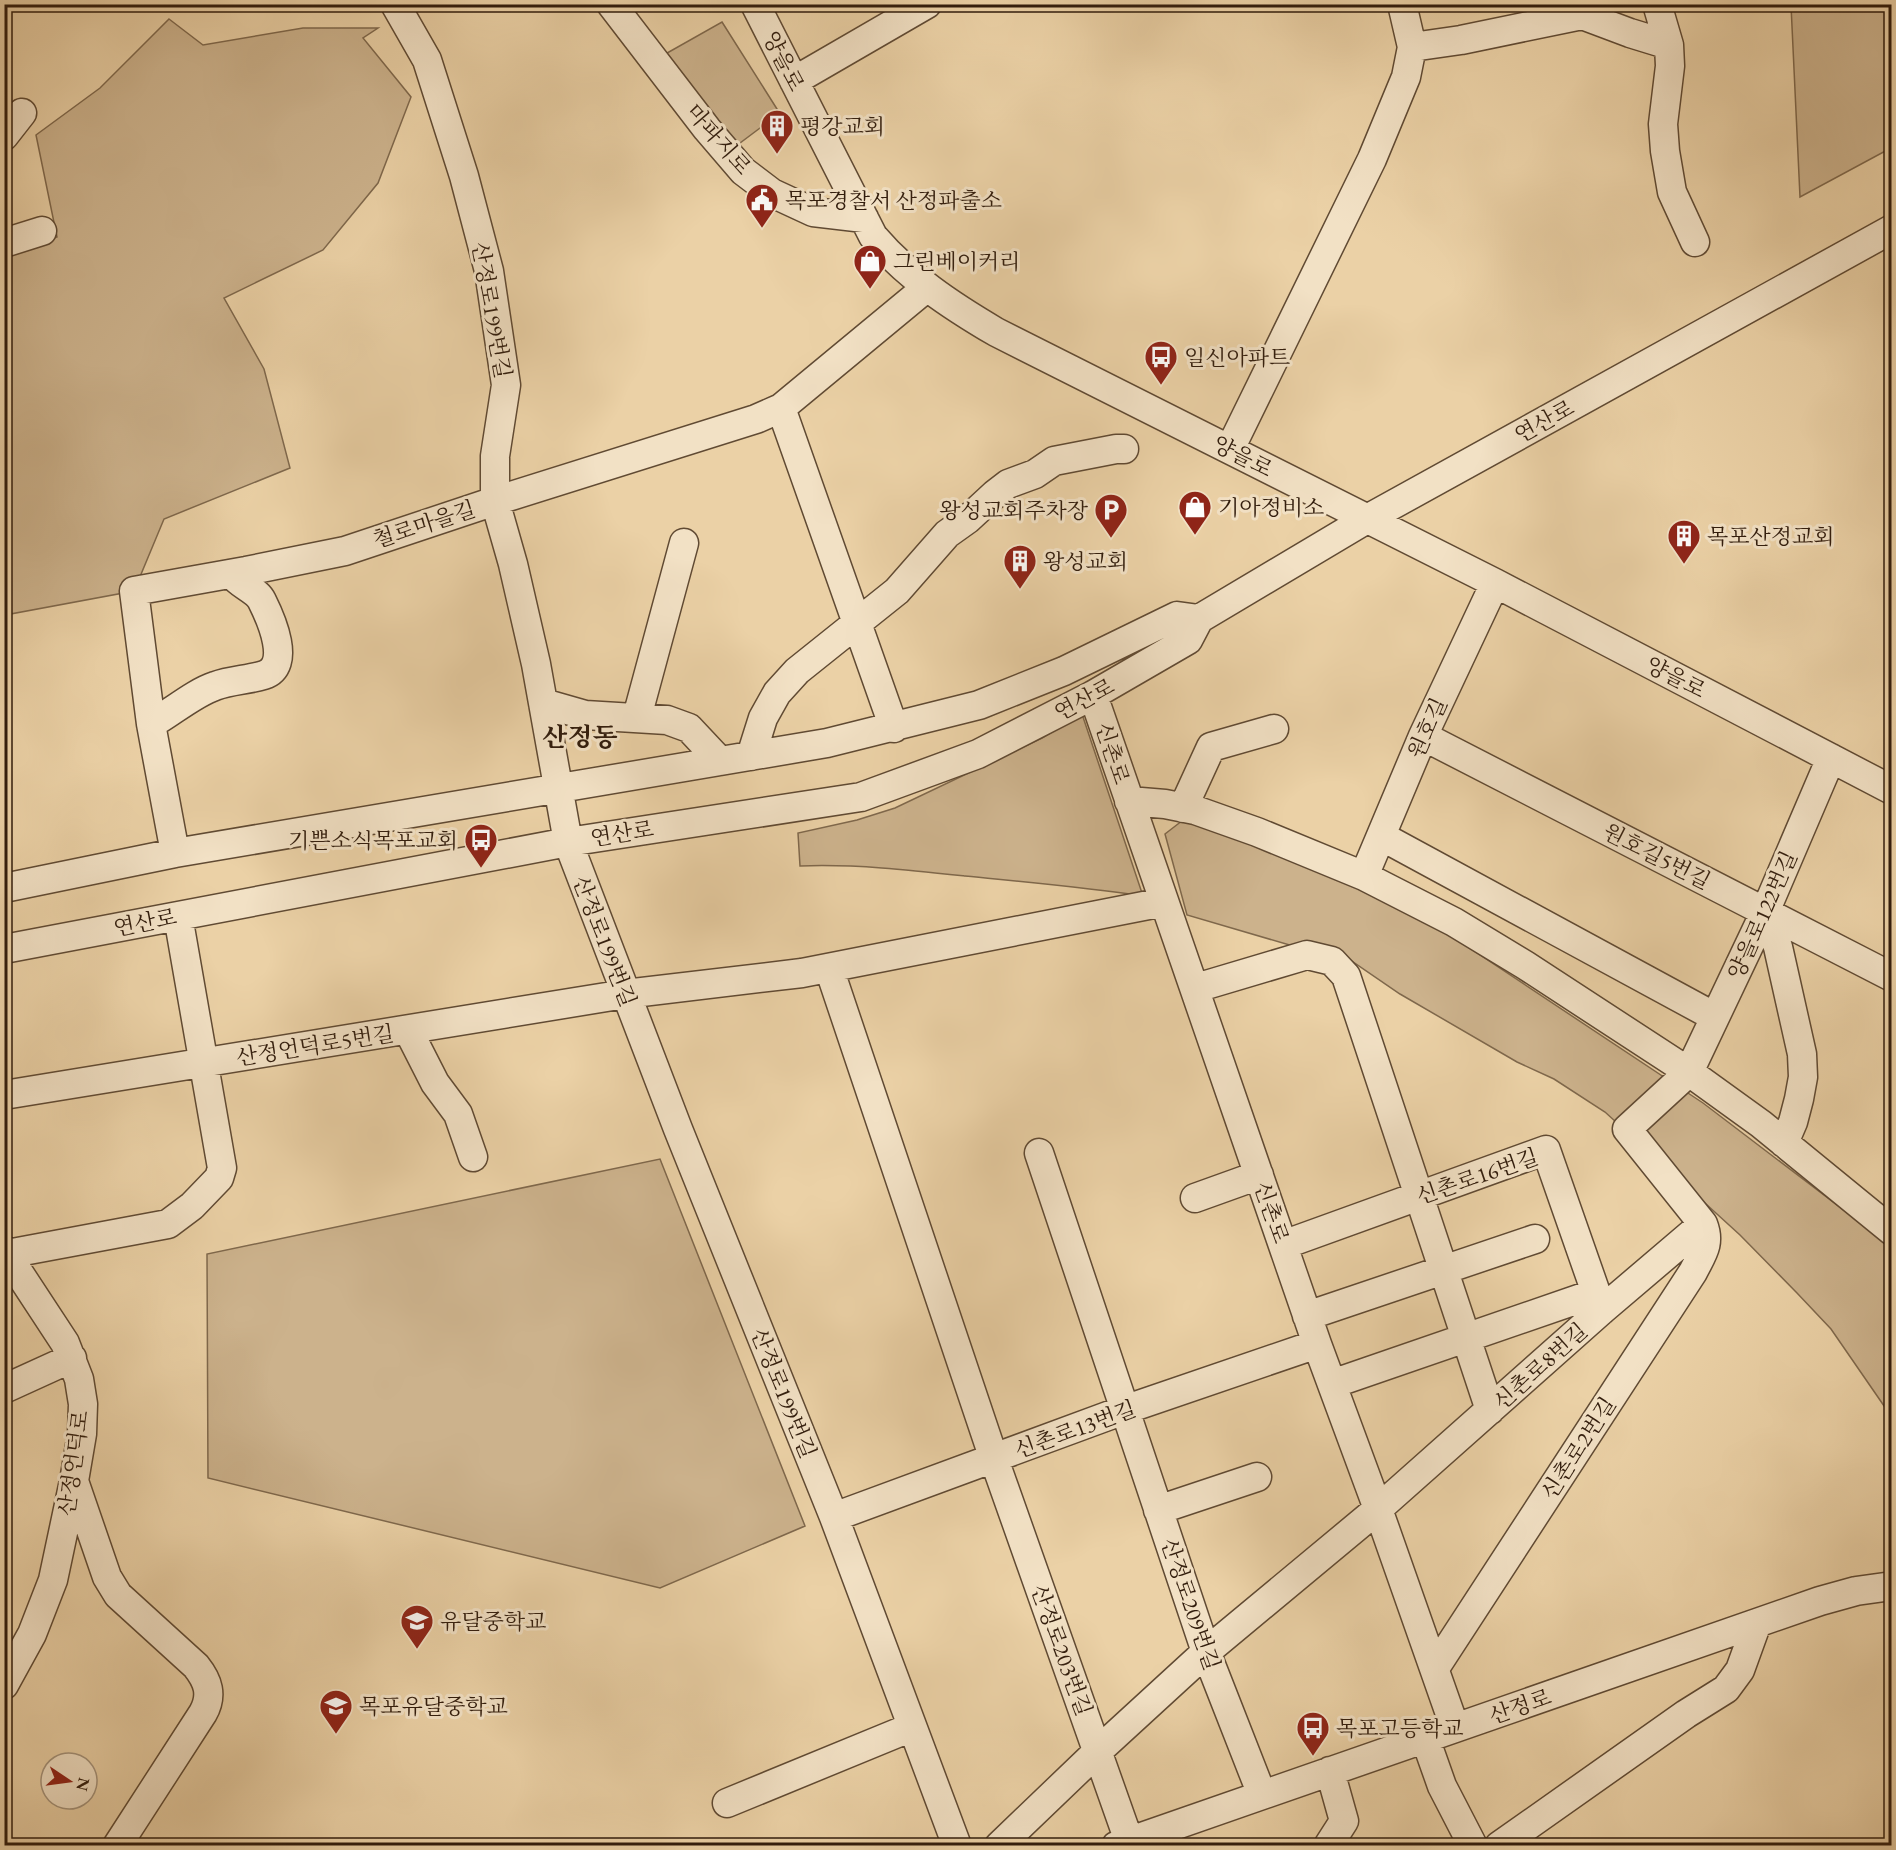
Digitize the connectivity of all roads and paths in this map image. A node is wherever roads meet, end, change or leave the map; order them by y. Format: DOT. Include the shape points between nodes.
graph roads {
  1 [pos="395,4"];
  2 [pos="611,4"];
  3 [pos="755,4"];
  4 [pos="927,4"];
  5 [pos="1402,4"];
  6 [pos="1657,4"];
  7 [pos="1669,45"];
  8 [pos="1412,46"];
  9 [pos="794,81"];
  10 [pos="22,113"];
  11 [pos="4,136"];
  12 [pos="864,218"];
  13 [pos="1892,229"];
  14 [pos="42,231"];
  15 [pos="1695,242"];
  16 [pos="4,243"];
  17 [pos="926,288"];
  18 [pos="781,408"];
  19 [pos="1124,449"];
  20 [pos="1230,449"];
  21 [pos="495,501"];
  22 [pos="1366,519"];
  23 [pos="684,543"];
  24 [pos="232,574"];
  25 [pos="1495,583"];
  26 [pos="1199,619"];
  27 [pos="856,623"];
  28 [pos="1094,695"];
  29 [pos="543,703"];
  30 [pos="637,717"];
  31 [pos="151,724"];
  32 [pos="894,728"];
  33 [pos="1274,729"];
  34 [pos="1423,736"];
  35 [pos="751,756"];
  36 [pos="1831,758"];
  37 [pos="720,761"];
  38 [pos="558,789"];
  39 [pos="1892,790"];
  40 [pos="1129,801"];
  41 [pos="1183,808"];
  42 [pos="1381,836"];
  43 [pos="568,842"];
  44 [pos="175,854"];
  45 [pos="1364,876"];
  46 [pos="4,888"];
  47 [pos="1164,902"];
  48 [pos="1765,912"];
  49 [pos="178,916"];
  50 [pos="4,949"];
  51 [pos="829,968"];
  52 [pos="1892,977"];
  53 [pos="1196,988"];
  54 [pos="625,994"];
  55 [pos="1715,1017"];
  56 [pos="408,1030"];
  57 [pos="204,1063"];
  58 [pos="1689,1072"];
  59 [pos="4,1095"];
  60 [pos="1784,1143"];
  61 [pos="1039,1153"];
  62 [pos="473,1157"];
  63 [pos="1259,1175"];
  64 [pos="1420,1196"];
  65 [pos="1195,1198"];
  66 [pos="1703,1224"];
  67 [pos="1892,1231"];
  68 [pos="1535,1239"];
  69 [pos="1283,1245"];
  70 [pos="6,1252"];
  71 [pos="1444,1270"];
  72 [pos="1599,1302"];
  73 [pos="1307,1316"];
  74 [pos="1466,1337"];
  75 [pos="1317,1344"];
  76 [pos="72,1358"];
  77 [pos="1332,1384"];
  78 [pos="4,1389"];
  79 [pos="1124,1410"];
  80 [pos="1490,1410"];
  81 [pos="994,1459"];
  82 [pos="1257,1477"];
  83 [pos="74,1481"];
  84 [pos="1378,1509"];
  85 [pos="1158,1510"];
  86 [pos="834,1517"];
  87 [pos="1892,1586"];
  88 [pos="1757,1623"];
  89 [pos="1206,1652"];
  90 [pos="1435,1668"];
  91 [pos="4,1685"];
  92 [pos="912,1727"];
  93 [pos="1455,1728"];
  94 [pos="1425,1738"];
  95 [pos="1098,1750"];
  96 [pos="1330,1771"];
  97 [pos="1262,1795"];
  98 [pos="727,1803"];
  99 [pos="1123,1843"];
  100 [pos="117,1845"];
  101 [pos="957,1845"];
  102 [pos="999,1845"];
  103 [pos="1328,1845"];
  104 [pos="1473,1845"];
  105 [pos="1499,1845"];
  1 -- 21 [label="street, 산정로199번길" via="427,60 489,271 506,385 495,456"];
  2 -- 12 [label="street, 마파지로" via="743,171 772,193 813,212"];
  3 -- 9 [label="street, 양을로"];
  4 -- 9 [label="street"];
  5 -- 8 [label="street"];
  6 -- 7 [label="street"];
  7 -- 8 [label="street" via="1582,15"];
  7 -- 15 [label="street" via="1663,124 1665,151 1672,192"];
  8 -- 20 [label="street" via="1406,77 1372,159"];
  9 -- 12 [label="street, 양을로"];
  10 -- 11 [label="street"];
  12 -- 17 [label="street, 양을로" via="891,257"];
  13 -- 22 [label="street, 연산로"];
  14 -- 16 [label="street"];
  17 -- 18 [label="street, 철로마을길"];
  17 -- 20 [label="street, 양을로" via="996,332"];
  18 -- 21 [label="street, 철로마을길"];
  18 -- 27 [label="street"];
  19 -- 27 [label="street" via="1054,461 1035,474 1008,484 947,534 897,591"];
  20 -- 22 [label="street, 양을로"];
  21 -- 24 [label="street, 철로마을길" via="345,551"];
  21 -- 29 [label="street, 산정로199번길"];
  22 -- 25 [label="street, 양을로"];
  22 -- 26 [label="street, 연산로"];
  23 -- 30 [label="street"];
  24 -- 31 [label="street, 철로마을길" via="134,591"];
  24 -- 31 [label="street" via="261,599 278,644 275,668 267,674 212,686"];
  25 -- 34 [label="street, 원호길"];
  25 -- 36 [label="street, 양을로"];
  26 -- 28 [label="street, 연산로" via="1188,640"];
  26 -- 32 [label="street, 연산로" via="1177,616 979,705"];
  27 -- 32 [label="street"];
  27 -- 35 [label="street" via="797,671 777,693 763,718"];
  28 -- 40 [label="street, 신촌로"];
  28 -- 43 [label="street, 연산로" via="978,754 861,797"];
  29 -- 30 [label="street" via="585,715"];
  29 -- 38 [label="street, 산정로199번길"];
  30 -- 37 [label="street" via="667,720 689,728"];
  31 -- 44 [label="street, 철로마을길"];
  32 -- 35 [label="street, 연산로"];
  33 -- 41 [label="street" via="1211,747"];
  34 -- 42 [label="street, 원호길"];
  34 -- 48 [label="street, 원호길5번길"];
  35 -- 37 [label="street, 연산로"];
  36 -- 39 [label="street, 양을로"];
  36 -- 48 [label="street, 양을로122번길"];
  37 -- 38 [label="street, 연산로"];
  38 -- 43 [label="street, 산정로199번길"];
  38 -- 44 [label="street, 연산로"];
  40 -- 41 [label="street"];
  40 -- 47 [label="street, 신촌로"];
  41 -- 45 [label="street" via="1257,832"];
  42 -- 45 [label="street, 원호길"];
  42 -- 55 [label="street"];
  43 -- 49 [label="street, 연산로"];
  43 -- 54 [label="street, 산정로199번길"];
  44 -- 46 [label="street, 연산로"];
  45 -- 58 [label="street" via="1454,922"];
  47 -- 51 [label="street, 산정언덕로5번길"];
  47 -- 53 [label="street, 신촌로"];
  48 -- 52 [label="street, 원호길5번길"];
  48 -- 55 [label="street, 양을로122번길"];
  48 -- 60 [label="street" via="1778,947 1802,1054 1801,1088"];
  49 -- 50 [label="street, 연산로"];
  49 -- 57 [label="street"];
  51 -- 54 [label="street, 산정언덕로5번길"];
  51 -- 81 [label="street, 산정로203번길"];
  53 -- 63 [label="street, 신촌로"];
  53 -- 64 [label="street" via="1307,955 1332,961 1346,976"];
  54 -- 56 [label="street, 산정언덕로5번길"];
  54 -- 86 [label="street, 산정로199번길"];
  55 -- 58 [label="street, 양을로122번길"];
  56 -- 57 [label="street, 산정언덕로5번길"];
  56 -- 62 [label="street" via="435,1083 458,1114"];
  57 -- 59 [label="street, 산정언덕로5번길"];
  57 -- 70 [label="street" via="222,1168 219,1178 192,1206 168,1224"];
  58 -- 60 [label="street"];
  58 -- 66 [label="street" via="1627,1129"];
  60 -- 67 [label="street"];
  61 -- 79 [label="street, 산정로209번길"];
  63 -- 65 [label="street"];
  63 -- 69 [label="street, 신촌로"];
  64 -- 69 [label="street, 신촌로16번길"];
  64 -- 71 [label="street"];
  64 -- 72 [label="street, 신촌로16번길" via="1546,1150"];
  66 -- 72 [label="street, 신촌로8번길"];
  66 -- 90 [label="street, 신촌로2번길" via="1708,1236 1693,1272"];
  68 -- 71 [label="street"];
  69 -- 73 [label="street, 신촌로"];
  70 -- 76 [label="street, 산정언덕로"];
  71 -- 73 [label="street"];
  71 -- 74 [label="street"];
  72 -- 74 [label="street"];
  72 -- 80 [label="street, 신촌로8번길"];
  73 -- 75 [label="street, 신촌로"];
  74 -- 77 [label="street"];
  74 -- 80 [label="street"];
  75 -- 77 [label="street, 신촌로"];
  75 -- 79 [label="street, 신촌로13번길"];
  76 -- 78 [label="street"];
  76 -- 83 [label="street, 산정언덕로" via="83,1404"];
  77 -- 84 [label="street, 신촌로"];
  79 -- 81 [label="street, 신촌로13번길"];
  79 -- 85 [label="street, 산정로209번길"];
  80 -- 84 [label="street, 신촌로8번길"];
  81 -- 86 [label="street, 신촌로13번길"];
  81 -- 95 [label="street, 산정로203번길"];
  82 -- 85 [label="street"];
  83 -- 91 [label="street, 산정언덕로" via="53,1580 32,1634"];
  83 -- 100 [label="street" via="107,1577 118,1594 196,1666 209,1691 208,1703"];
  84 -- 89 [label="street, 신촌로8번길"];
  84 -- 90 [label="street, 신촌로"];
  85 -- 89 [label="street, 산정로209번길"];
  86 -- 92 [label="street, 산정로199번길"];
  87 -- 88 [label="street, 산정로" via="1856,1591"];
  88 -- 93 [label="street, 산정로"];
  88 -- 105 [label="street" via="1740,1670 1726,1689"];
  89 -- 95 [label="street, 신촌로8번길"];
  89 -- 97 [label="street, 산정로209번길"];
  90 -- 93 [label="street, 신촌로"];
  92 -- 98 [label="street"];
  92 -- 101 [label="street, 산정로199번길"];
  93 -- 94 [label="street, 산정로"];
  94 -- 96 [label="street, 산정로"];
  94 -- 104 [label="street" via="1442,1786"];
  95 -- 99 [label="street, 산정로203번길"];
  95 -- 102 [label="street, 신촌로8번길"];
  96 -- 97 [label="street, 산정로"];
  96 -- 103 [label="street" via="1344,1821"];
  97 -- 99 [label="street, 산정로"];
}
